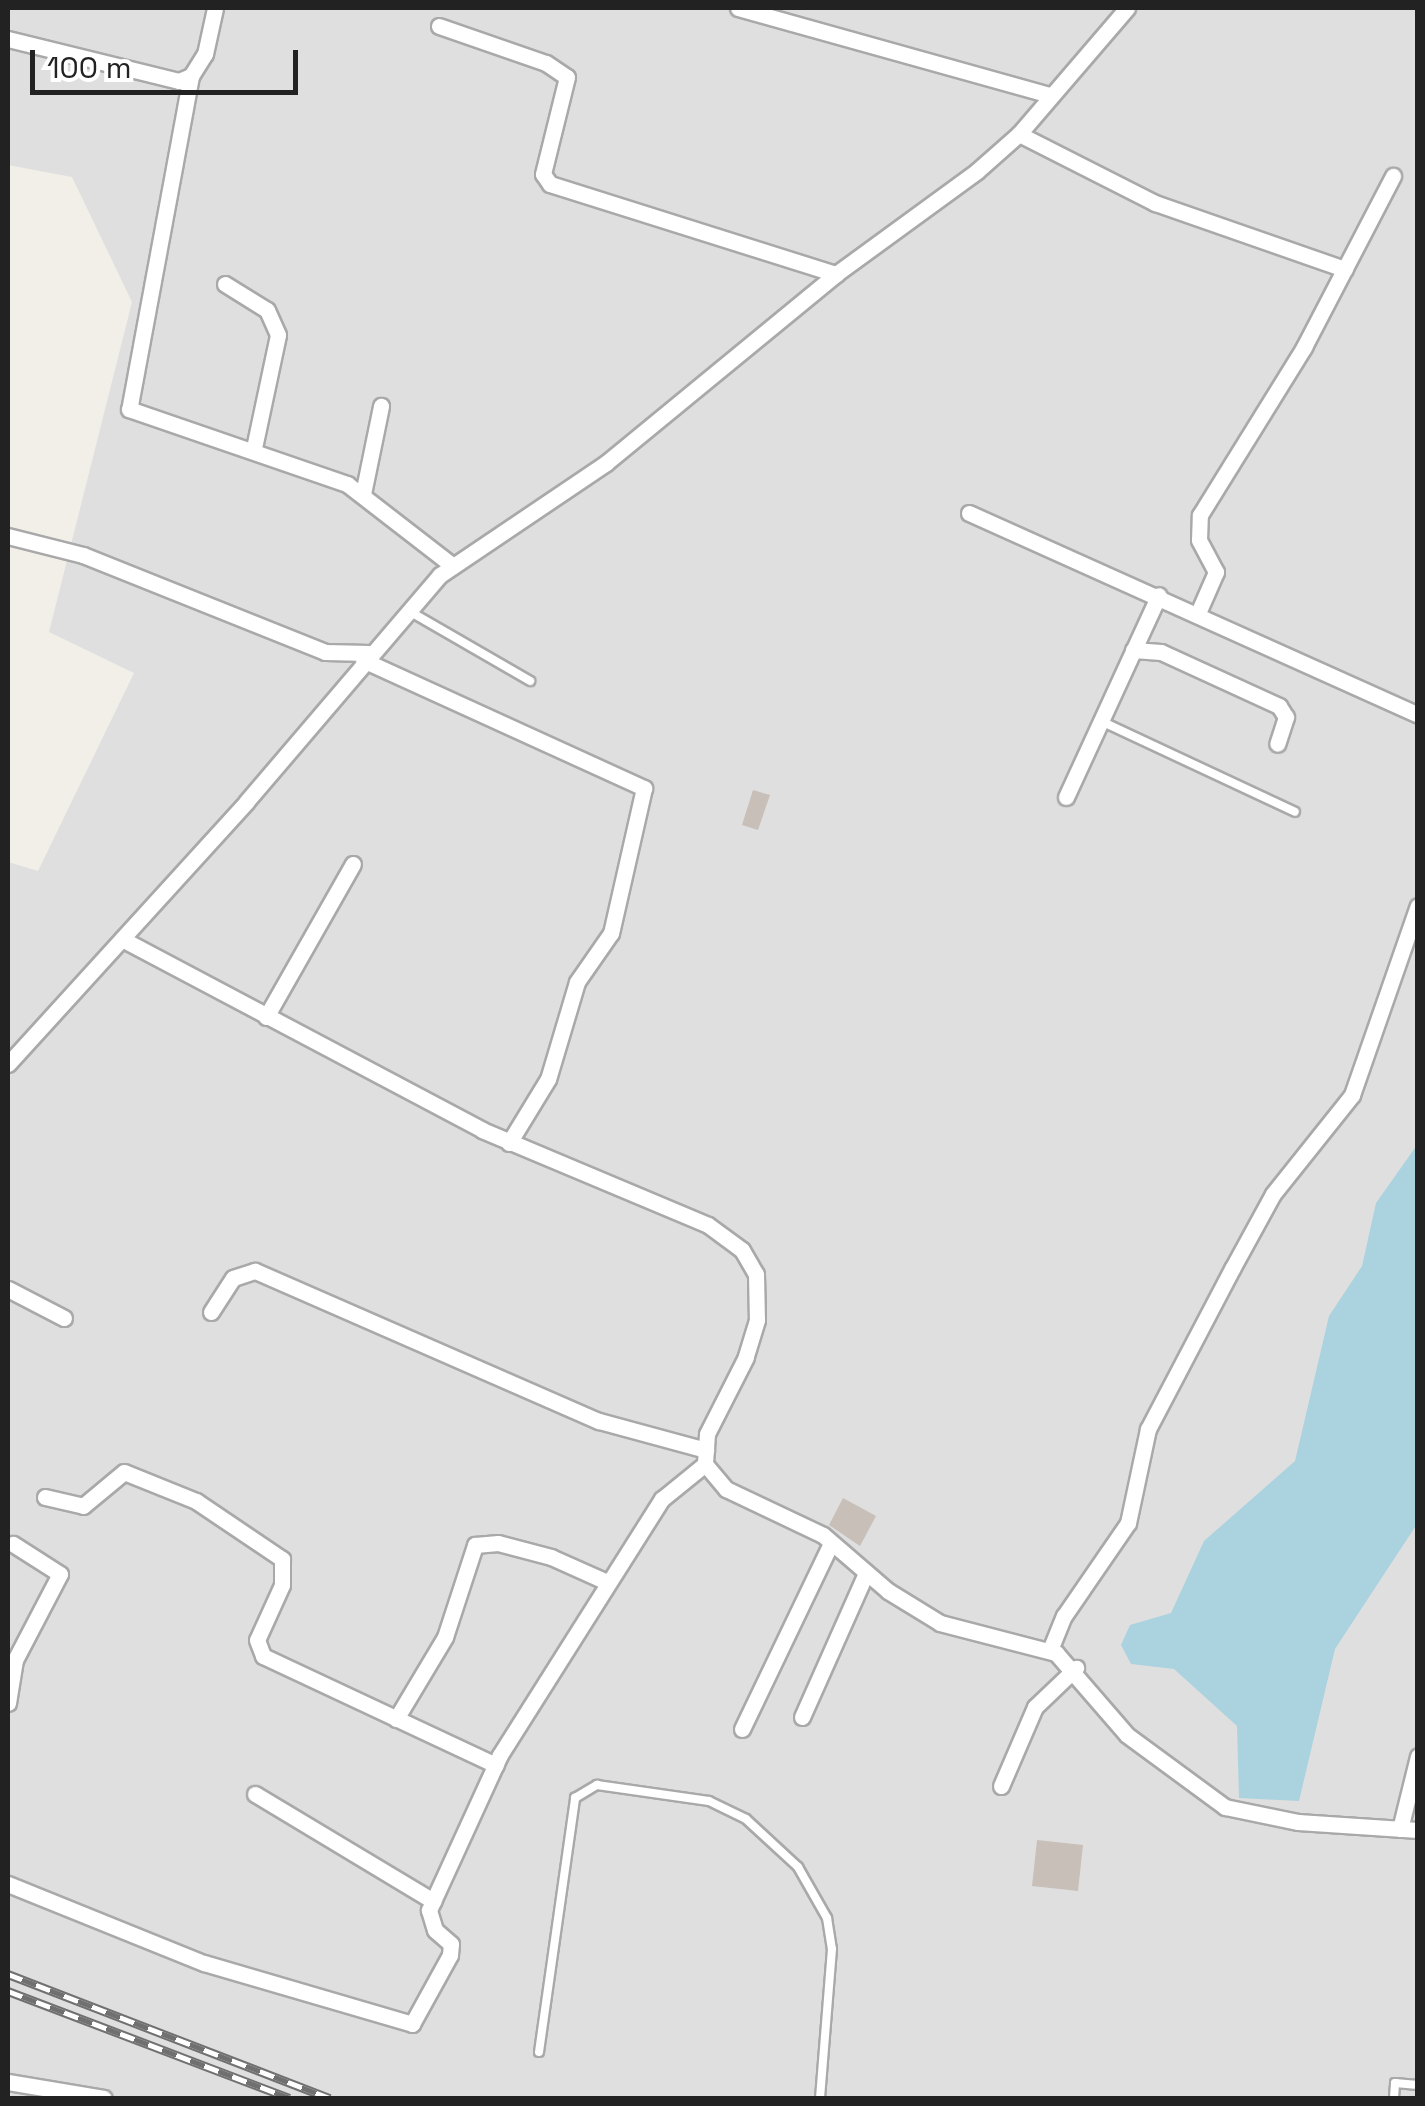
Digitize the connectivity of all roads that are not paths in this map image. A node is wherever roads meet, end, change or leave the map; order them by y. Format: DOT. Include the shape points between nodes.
graph roads {
  1 [pos="214,8"];
  2 [pos="738,8"];
  3 [pos="1127,8"];
  4 [pos="440,26"];
  5 [pos="8,39"];
  6 [pos="191,76"];
  7 [pos="1050,95"];
  8 [pos="1019,134"];
  9 [pos="1393,176"];
  10 [pos="1345,270"];
  11 [pos="836,274"];
  12 [pos="224,284"];
  13 [pos="382,406"];
  14 [pos="254,448"];
  15 [pos="363,494"];
  16 [pos="969,513"];
  17 [pos="8,536"];
  18 [pos="454,566"];
  19 [pos="1158,595"];
  20 [pos="406,609"];
  21 [pos="1198,613"];
  22 [pos="1133,650"];
  23 [pos="366,656"];
  24 [pos="530,681"];
  25 [pos="1418,715"];
  26 [pos="1101,721"];
  27 [pos="1277,744"];
  28 [pos="1066,797"];
  29 [pos="1295,812"];
  30 [pos="353,864"];
  31 [pos="1418,906"];
  32 [pos="122,938"];
  33 [pos="266,1017"];
  34 [pos="9,1060"];
  35 [pos="509,1143"];
  36 [pos="8,1290"];
  37 [pos="211,1312"];
  38 [pos="64,1318"];
  39 [pos="705,1457"];
  40 [pos="44,1497"];
  41 [pos="830,1542"];
  42 [pos="13,1544"];
  43 [pos="866,1573"];
  44 [pos="607,1582"];
  45 [pos="1050,1650"];
  46 [pos="1076,1668"];
  47 [pos="8,1703"];
  48 [pos="802,1716"];
  49 [pos="396,1719"];
  50 [pos="742,1729"];
  51 [pos="1418,1756"];
  52 [pos="496,1765"];
  53 [pos="1001,1786"];
  54 [pos="255,1794"];
  55 [pos="1400,1829"];
  56 [pos="1418,1830"];
  57 [pos="8,1884"];
  58 [pos="433,1901"];
  59 [pos="539,2052"];
  60 [pos="8,2082"];
  61 [pos="1418,2085"];
  62 [pos="104,2098"];
  63 [pos="820,2098"];
  64 [pos="1394,2098"];
  1 -- 6 [label="street" via="205,54"];
  2 -- 7 [label="street"];
  3 -- 7 [label="street"];
  4 -- 11 [label="street" via="546,63 567,77 543,174 550,184"];
  5 -- 6 [label="street" via="166,81"];
  6 -- 14 [label="street" via="128,409"];
  7 -- 8 [label="street"];
  8 -- 10 [label="street" via="1155,203"];
  8 -- 11 [label="street"];
  9 -- 10 [label="street"];
  10 -- 21 [label="street" via="1200,515 1199,540 1216,572"];
  11 -- 18 [label="street" via="606,463"];
  12 -- 14 [label="street" via="267,310 278,335"];
  13 -- 15 [label="street"];
  14 -- 15 [label="street"];
  15 -- 18 [label="street"];
  16 -- 19 [label="street"];
  17 -- 23 [label="street" via="83,555 325,652"];
  18 -- 20 [label="street"];
  19 -- 21 [label="street"];
  19 -- 22 [label="street"];
  20 -- 23 [label="street"];
  20 -- 24 [label="lane"];
  21 -- 25 [label="street"];
  22 -- 26 [label="street"];
  22 -- 27 [label="street" via="1162,652 1279,706 1286,717"];
  23 -- 32 [label="street"];
  23 -- 35 [label="street" via="644,788 611,933 576,982 545,1086"];
  26 -- 28 [label="street"];
  26 -- 29 [label="lane"];
  30 -- 33 [label="street"];
  31 -- 45 [label="street" via="1352,1095 1273,1194 1232,1269 1148,1429 1128,1523 1064,1616"];
  32 -- 33 [label="street"];
  32 -- 34 [label="street"];
  33 -- 35 [label="street"];
  35 -- 39 [label="street" via="708,1225 742,1250 756,1274 757,1320 746,1357 706,1434"];
  36 -- 38 [label="street"];
  37 -- 39 [label="street" via="233,1278 254,1270 599,1421"];
  39 -- 41 [label="street" via="726,1488"];
  39 -- 44 [label="street" via="662,1499"];
  40 -- 49 [label="street" via="83,1506 124,1472 196,1500 282,1558 282,1585 258,1640 262,1656"];
  41 -- 43 [label="street"];
  41 -- 50 [label="street"];
  42 -- 47 [label="street" via="60,1574 14,1660"];
  43 -- 45 [label="street" via="940,1623"];
  43 -- 48 [label="street"];
  44 -- 49 [label="street" via="551,1557 498,1543 476,1545 444,1637"];
  44 -- 52 [label="street"];
  45 -- 46 [label="street"];
  46 -- 53 [label="street" via="1035,1707"];
  46 -- 55 [label="street" via="1128,1735 1225,1807 1298,1822"];
  49 -- 52 [label="street"];
  51 -- 55 [label="street"];
  52 -- 58 [label="street"];
  54 -- 58 [label="street"];
  55 -- 56 [label="street"];
  57 -- 58 [label="street" via="204,1964 399,2026 420,2018 450,1955 451,1944 429,1921"];
  59 -- 63 [label="lane" via="575,1798 597,1785 709,1800 746,1819 798,1867 827,1918 832,1949"];
  60 -- 62 [label="street"];
  61 -- 64 [label="lane" via="1395,2083"];
}
